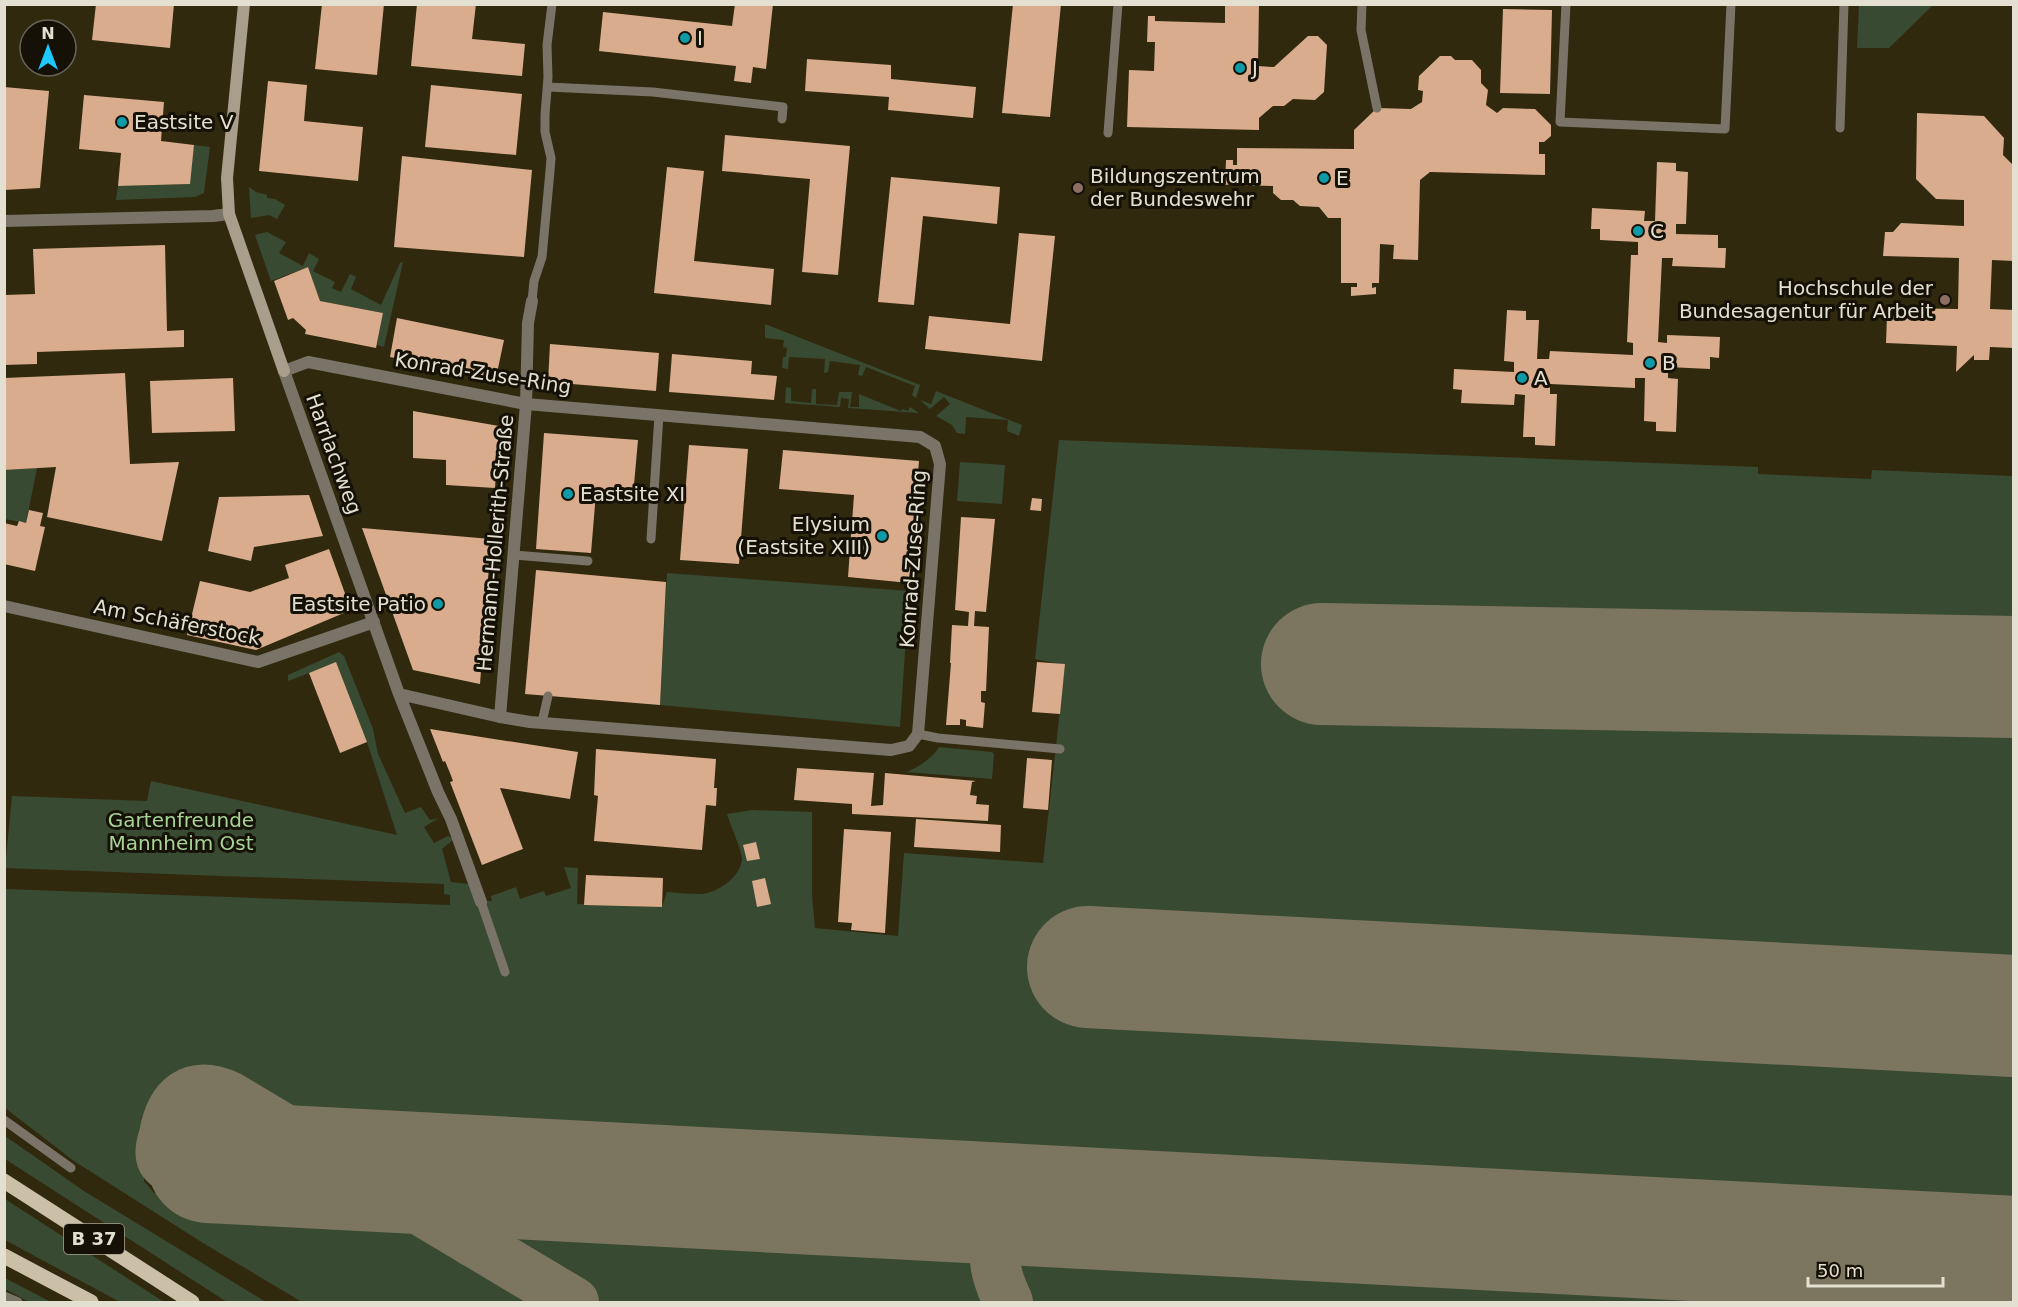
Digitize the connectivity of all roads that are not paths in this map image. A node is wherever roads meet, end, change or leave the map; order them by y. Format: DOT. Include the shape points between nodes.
graph roads {
  1 [pos="244,4"];
  2 [pos="552,4"];
  3 [pos="1118,4"];
  4 [pos="1362,4"];
  5 [pos="1566,4"];
  6 [pos="1731,4"];
  7 [pos="1844,4"];
  8 [pos="548,87"];
  9 [pos="1377,108"];
  10 [pos="782,119"];
  11 [pos="1840,128"];
  12 [pos="1108,133"];
  13 [pos="229,214"];
  14 [pos="4,221"];
  15 [pos="532,301"];
  16 [pos="284,371"];
  17 [pos="526,404"];
  18 [pos="660,415"];
  19 [pos="651,539"];
  20 [pos="514,555"];
  21 [pos="588,561"];
  22 [pos="4,606"];
  23 [pos="374,622"];
  24 [pos="399,694"];
  25 [pos="548,696"];
  26 [pos="500,717"];
  27 [pos="542,723"];
  28 [pos="918,734"];
  29 [pos="1060,749"];
  30 [pos="481,902"];
  31 [pos="506,972"];
  32 [pos="4,1120"];
  33 [pos="71,1168"];
  34 [pos="4,1181"];
  35 [pos="4,1256"];
  36 [pos="4,1296"];
  37 [pos="18,1302"];
  38 [pos="90,1302"];
  39 [pos="192,1302"];
  1 -- 13 [label="street, Harrlachweg" via="227,178"];
  2 -- 8 [label="lane" via="547,45"];
  3 -- 12 [label="lane"];
  4 -- 9 [label="lane" via="1361,30"];
  5 -- 6 [label="lane" via="1560,122 1725,129"];
  7 -- 11 [label="lane"];
  8 -- 10 [label="lane" via="653,92 783,107"];
  8 -- 15 [label="lane" via="545,132 551,158 542,257"];
  13 -- 14 [label="street"];
  13 -- 16 [label="street, Harrlachweg"];
  15 -- 17 [label="street, Hermann-Hollerith-Straße"];
  16 -- 17 [label="street, Konrad-Zuse-Ring" via="308,362"];
  16 -- 23 [label="street, Harrlachweg"];
  17 -- 18 [label="street, Konrad-Zuse-Ring"];
  17 -- 20 [label="street, Hermann-Hollerith-Straße"];
  18 -- 19 [label="lane"];
  18 -- 28 [label="street, Konrad-Zuse-Ring" via="920,437 935,446 940,464"];
  20 -- 21 [label="lane"];
  20 -- 26 [label="street, Hermann-Hollerith-Straße"];
  22 -- 23 [label="street, Am Schäferstock" via="258,662"];
  23 -- 24 [label="street, Harrlachweg"];
  24 -- 26 [label="street"];
  24 -- 30 [label="street, Harrlachweg"];
  25 -- 27 [label="lane"];
  26 -- 27 [label="street"];
  27 -- 28 [label="street" via="891,750 909,746"];
  28 -- 29 [label="lane"];
  30 -- 31 [label="lane"];
  32 -- 33 [label="lane"];
  34 -- 39 [label="main road, B 37"];
  35 -- 38 [label="main road"];
  36 -- 37 [label="lane"];
}
